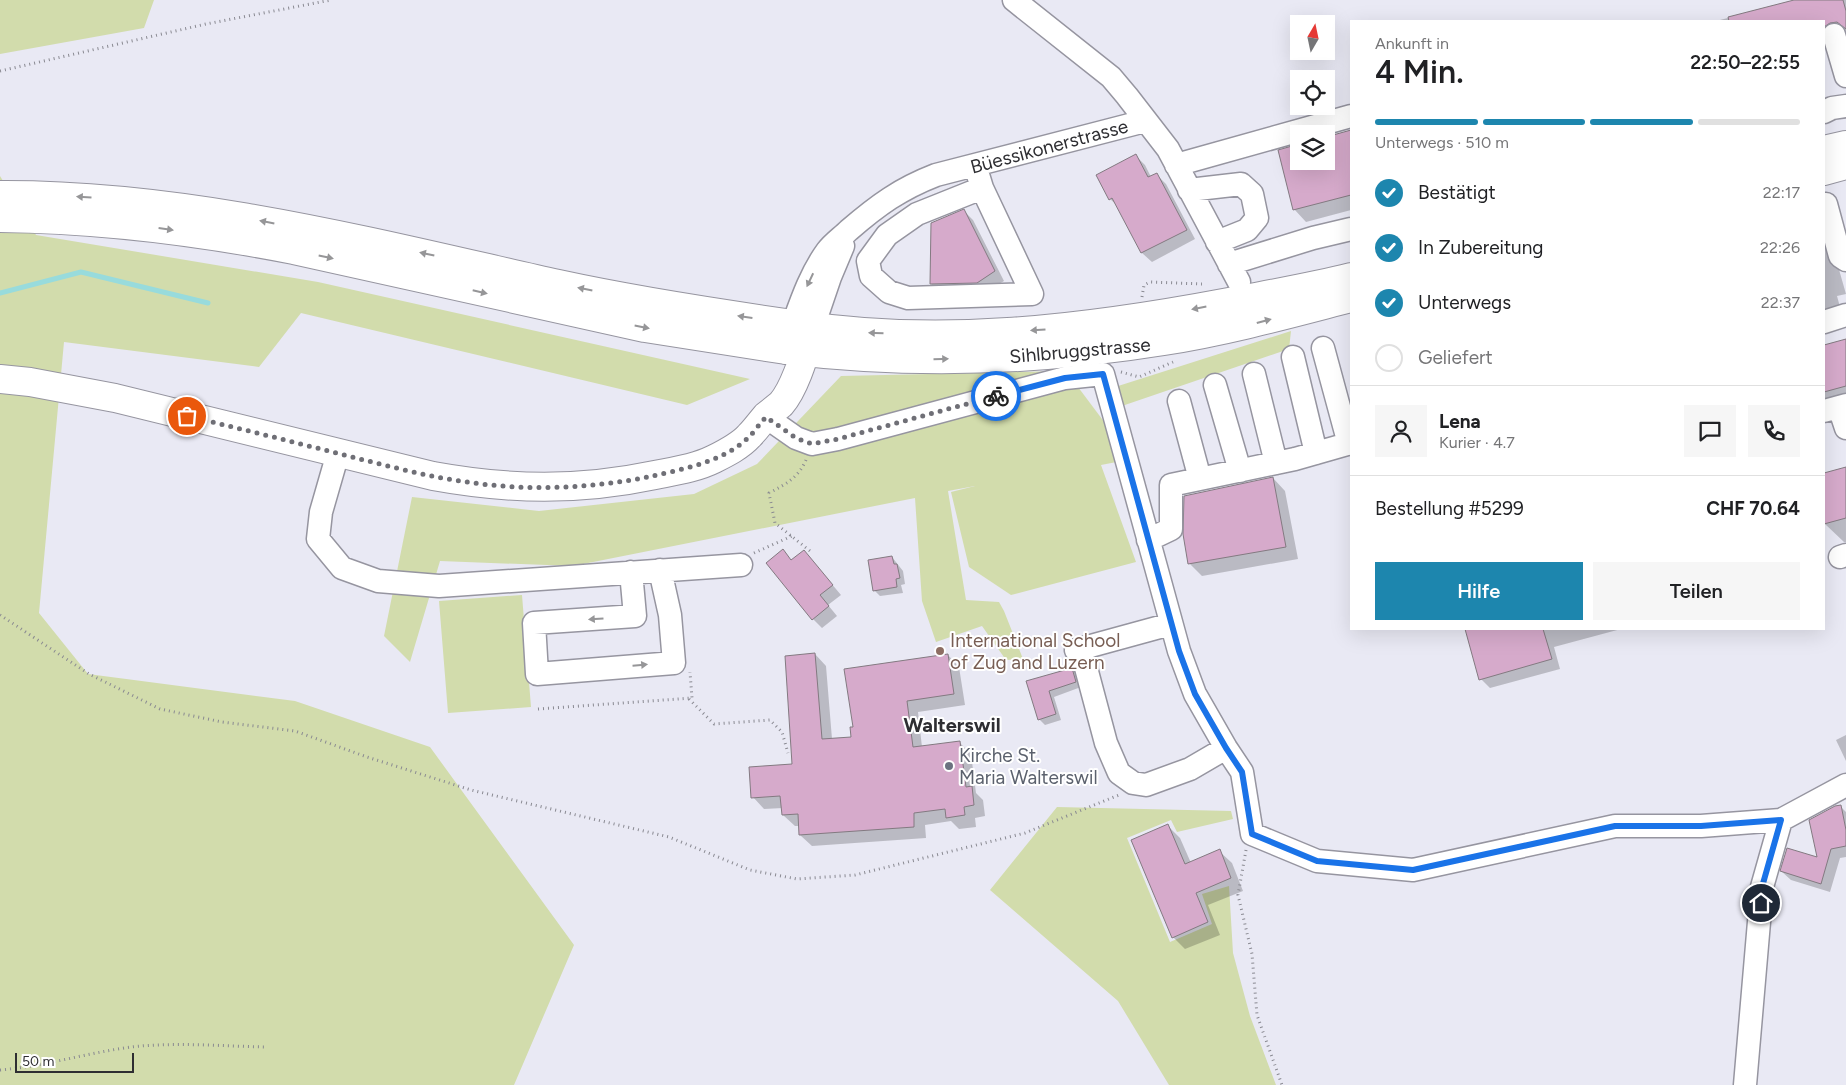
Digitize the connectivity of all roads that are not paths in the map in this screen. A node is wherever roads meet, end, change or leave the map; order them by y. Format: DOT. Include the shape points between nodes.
graph roads {
  1 [pos="1014,0"];
  2 [pos="1834,35"];
  3 [pos="1846,76"];
  4 [pos="1846,106"];
  5 [pos="1825,112"];
  6 [pos="1350,116"];
  7 [pos="1145,121"];
  8 [pos="1846,145"];
  9 [pos="1825,150"];
  10 [pos="975,165"];
  11 [pos="1176,165"];
  12 [pos="1846,165"];
  13 [pos="1825,171"];
  14 [pos="982,188"];
  15 [pos="1190,190"];
  16 [pos="0,194"];
  17 [pos="1825,204"];
  18 [pos="0,218"];
  19 [pos="1350,229"];
  20 [pos="1217,242"];
  21 [pos="1846,260"];
  22 [pos="1350,277"];
  23 [pos="1350,298"];
  24 [pos="1846,315"];
  25 [pos="1825,322"];
  26 [pos="799,338"];
  27 [pos="1322,348"];
  28 [pos="1293,357"];
  29 [pos="1254,374"];
  30 [pos="0,379"];
  31 [pos="1215,385"];
  32 [pos="1179,401"];
  33 [pos="766,417"];
  34 [pos="1350,443"];
  35 [pos="338,453"];
  36 [pos="1316,453"];
  37 [pos="1276,463"];
  38 [pos="1240,471"];
  39 [pos="1200,479"];
  40 [pos="1148,540"];
  41 [pos="741,564"];
  42 [pos="660,570"];
  43 [pos="630,572"];
  44 [pos="670,615"];
  45 [pos="635,616"];
  46 [pos="1172,624"];
  47 [pos="1226,748"];
  48 [pos="1846,785"];
  49 [pos="1781,820"];
  50 [pos="1745,1085"];
  1 -- 7 [label="street, Büessikonerstrasse" via="1111,77"];
  2 -- 3 [label="street"];
  4 -- 5 [label="street"];
  6 -- 11 [label="street"];
  7 -- 10 [label="street, Büessikonerstrasse"];
  7 -- 11 [label="street" via="1168,149"];
  8 -- 9 [label="main road"];
  10 -- 14 [label="street"];
  10 -- 26 [label="street, Büessikonerstrasse" via="936,175 906,188 877,206 828,250 804,294"];
  11 -- 15 [label="street"];
  12 -- 13 [label="main road"];
  14 -- 14 [label="street" via="1032,294 908,298 889,292 871,276 868,261 887,235 917,214"];
  15 -- 20 [label="street"];
  15 -- 20 [label="street" via="1241,184 1252,194 1257,218 1247,230"];
  26 -- 16 [label="main road, one-way" via="430,254 253,219 132,202"];
  17 -- 21 [label="street" via="1840,256"];
  18 -- 26 [label="main road, one-way" via="117,223 242,240 645,328"];
  19 -- 20 [label="street" via="1312,238 1234,273"];
  22 -- 26 [label="main road, Sihlbruggstrasse, one-way" via="1155,316 1068,328 926,335 856,332"];
  26 -- 23 [label="main road, Sihlbruggstrasse, one-way" via="917,360 995,358 1163,342 1258,323"];
  24 -- 25 [label="street"];
  26 -- 33 [label="main road" via="769,396"];
  27 -- 34 [label="street"];
  28 -- 36 [label="street"];
  29 -- 37 [label="street"];
  30 -- 35 [label="main road" via="115,398"];
  31 -- 38 [label="street"];
  32 -- 39 [label="street"];
  33 -- 35 [label="main road" via="748,438 713,460 626,481 585,486 533,488 475,484"];
  33 -- 40 [label="street" via="796,438 812,444 1065,378 1103,374"];
  34 -- 36 [label="street"];
  35 -- 43 [label="street" via="321,512 318,539 342,568 378,581 439,586"];
  36 -- 37 [label="street"];
  37 -- 38 [label="street"];
  38 -- 39 [label="street"];
  39 -- 40 [label="street" via="1171,485 1171,529"];
  40 -- 46 [label="street"];
  41 -- 42 [label="street"];
  42 -- 43 [label="street"];
  42 -- 44 [label="street"];
  43 -- 45 [label="street"];
  44 -- 45 [label="street"];
  45 -- 44 [label="street, one-way" via="534,623 537,674 674,663"];
  46 -- 47 [label="street" via="1195,694"];
  46 -- 47 [label="street" via="1078,649 1106,743 1119,773 1134,783 1146,785 1190,769"];
  47 -- 49 [label="street" via="1242,772 1252,834 1317,861 1413,870 1615,826 1701,826"];
  48 -- 49 [label="street"];
  49 -- 50 [label="street" via="1762,887"];
}
